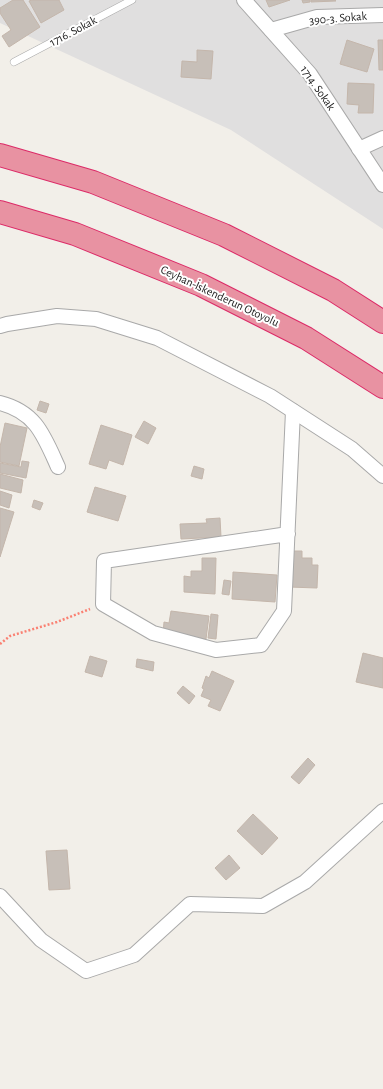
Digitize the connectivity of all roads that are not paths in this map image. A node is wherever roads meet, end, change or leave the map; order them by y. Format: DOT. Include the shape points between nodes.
graph roads {
  1 [pos="132,0"];
  2 [pos="244,0"];
  3 [pos="383,15"];
  4 [pos="271,30"];
  5 [pos="14,62"];
  6 [pos="383,138"];
  7 [pos="359,149"];
  8 [pos="0,155"];
  9 [pos="383,185"];
  10 [pos="0,212"];
  11 [pos="383,322"];
  12 [pos="0,326"];
  13 [pos="383,387"];
  14 [pos="0,403"];
  15 [pos="294,411"];
  16 [pos="58,467"];
  17 [pos="383,476"];
  18 [pos="288,534"];
  19 [pos="383,811"];
  20 [pos="0,896"];
  1 -- 5 [label="lane, 1716. Sokak"];
  2 -- 4 [label="street, 1714. Sokak"];
  3 -- 4 [label="street, 390-3. Sokak" via="317,17"];
  4 -- 7 [label="street, 1714. Sokak" via="310,74"];
  6 -- 7 [label="street"];
  7 -- 9 [label="street, 1714. Sokak"];
  8 -- 11 [label="highway" via="93,182 224,235 334,290"];
  10 -- 13 [label="highway, Ceyhan-İskenderun Otoyolu" via="75,234 201,285 306,338"];
  12 -- 15 [label="street" via="57,316 96,319 158,338"];
  14 -- 16 [label="street" via="13,407 36,425 43,433"];
  15 -- 17 [label="street" via="352,449"];
  15 -- 18 [label="street"];
  18 -- 18 [label="street" via="284,611 261,645 216,650 153,633 103,604 104,560"];
  19 -- 20 [label="street" via="306,882 263,906 190,904 134,955 86,971 41,940"];
}
